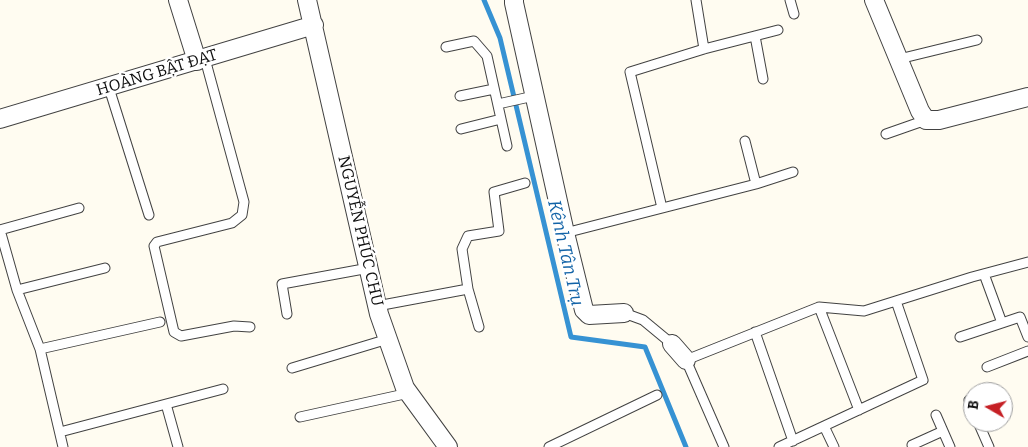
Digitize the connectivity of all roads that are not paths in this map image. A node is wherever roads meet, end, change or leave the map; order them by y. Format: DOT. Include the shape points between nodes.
graph roads {
  1 [pos="178,0"];
  2 [pos="307,0"];
  3 [pos="514,0"];
  4 [pos="696,0"];
  5 [pos="790,0"];
  6 [pos="874,0"];
  7 [pos="794,14"];
  8 [pos="314,25"];
  9 [pos="778,30"];
  10 [pos="755,36"];
  11 [pos="976,40"];
  12 [pos="446,46"];
  13 [pos="704,49"];
  14 [pos="898,59"];
  15 [pos="201,60"];
  16 [pos="763,79"];
  17 [pos="109,88"];
  18 [pos="494,89"];
  19 [pos="460,96"];
  20 [pos="529,97"];
  21 [pos="1028,97"];
  22 [pos="501,103"];
  23 [pos="501,118"];
  24 [pos="0,119"];
  25 [pos="926,120"];
  26 [pos="461,129"];
  27 [pos="886,134"];
  28 [pos="745,141"];
  29 [pos="507,146"];
  30 [pos="794,172"];
  31 [pos="525,183"];
  32 [pos="756,184"];
  33 [pos="79,208"];
  34 [pos="662,208"];
  35 [pos="149,214"];
  36 [pos="0,230"];
  37 [pos="564,233"];
  38 [pos="1028,262"];
  39 [pos="105,268"];
  40 [pos="368,268"];
  41 [pos="984,274"];
  42 [pos="468,289"];
  43 [pos="17,290"];
  44 [pos="896,301"];
  45 [pos="377,306"];
  46 [pos="819,306"];
  47 [pos="624,313"];
  48 [pos="287,314"];
  49 [pos="1024,316"];
  50 [pos="160,322"];
  51 [pos="1002,323"];
  52 [pos="479,326"];
  53 [pos="250,327"];
  54 [pos="755,332"];
  55 [pos="960,337"];
  56 [pos="1028,337"];
  57 [pos="388,339"];
  58 [pos="672,344"];
  59 [pos="40,349"];
  60 [pos="1028,351"];
  61 [pos="686,360"];
  62 [pos="987,367"];
  63 [pos="292,368"];
  64 [pos="223,389"];
  65 [pos="409,393"];
  66 [pos="657,395"];
  67 [pos="166,404"];
  68 [pos="859,410"];
  69 [pos="936,415"];
  70 [pos="300,417"];
  71 [pos="824,426"];
  72 [pos="942,431"];
  73 [pos="60,432"];
  74 [pos="982,432"];
  75 [pos="793,441"];
  76 [pos="62,447"];
  77 [pos="178,447"];
  78 [pos="448,447"];
  79 [pos="548,447"];
  80 [pos="724,447"];
  81 [pos="778,447"];
  82 [pos="834,447"];
  83 [pos="913,447"];
  84 [pos="950,447"];
  85 [pos="989,447"];
  1 -- 15 [label="street"];
  2 -- 8 [label="street, NGUYỄN PHÚC CHU"];
  3 -- 20 [label="street"];
  4 -- 13 [label="lane"];
  5 -- 7 [label="lane"];
  6 -- 14 [label="street"];
  8 -- 15 [label="street, HOÀNG BẬT ĐẠT"];
  8 -- 40 [label="street, NGUYỄN PHÚC CHU"];
  9 -- 10 [label="lane"];
  10 -- 13 [label="lane"];
  10 -- 16 [label="lane"];
  11 -- 14 [label="lane"];
  12 -- 18 [label="lane" via="474,41 487,56"];
  13 -- 34 [label="lane" via="630,72"];
  14 -- 25 [label="street"];
  15 -- 17 [label="street, HOÀNG BẬT ĐẠT"];
  15 -- 53 [label="lane" via="244,202 242,215 232,224 157,242 154,246 177,335 234,326"];
  17 -- 24 [label="street, HOÀNG BẬT ĐẠT"];
  17 -- 35 [label="lane"];
  18 -- 19 [label="lane"];
  18 -- 22 [label="lane"];
  20 -- 22 [label="lane"];
  20 -- 37 [label="street"];
  21 -- 25 [label="street" via="939,120"];
  22 -- 23 [label="lane"];
  23 -- 26 [label="lane"];
  23 -- 29 [label="lane"];
  25 -- 27 [label="lane"];
  28 -- 32 [label="lane"];
  30 -- 32 [label="lane"];
  31 -- 42 [label="lane" via="494,192 498,231 468,236 462,248"];
  32 -- 34 [label="lane"];
  33 -- 36 [label="lane"];
  34 -- 37 [label="lane"];
  36 -- 43 [label="lane"];
  37 -- 47 [label="street" via="584,310 589,315"];
  38 -- 41 [label="lane"];
  39 -- 43 [label="lane"];
  40 -- 45 [label="street, NGUYỄN PHÚC CHU"];
  40 -- 48 [label="lane" via="282,284"];
  41 -- 44 [label="lane"];
  41 -- 51 [label="lane"];
  42 -- 45 [label="lane"];
  42 -- 52 [label="lane"];
  43 -- 59 [label="lane"];
  44 -- 46 [label="lane" via="864,311"];
  44 -- 68 [label="lane" via="923,380"];
  45 -- 57 [label="street, NGUYỄN PHÚC CHU"];
  46 -- 54 [label="lane"];
  46 -- 68 [label="lane"];
  47 -- 58 [label="lane" via="643,320"];
  49 -- 51 [label="lane"];
  49 -- 56 [label="lane"];
  50 -- 59 [label="lane"];
  51 -- 55 [label="lane"];
  54 -- 61 [label="lane"];
  54 -- 75 [label="lane"];
  57 -- 63 [label="lane"];
  57 -- 65 [label="street, NGUYỄN PHÚC CHU"];
  58 -- 61 [label="street"];
  59 -- 73 [label="lane"];
  60 -- 62 [label="lane"];
  61 -- 80 [label="lane"];
  64 -- 67 [label="lane"];
  65 -- 70 [label="lane"];
  65 -- 78 [label="street, NGUYỄN PHÚC CHU"];
  66 -- 79 [label="lane"];
  67 -- 73 [label="lane"];
  67 -- 77 [label="lane"];
  68 -- 71 [label="lane"];
  69 -- 72 [label="lane"];
  71 -- 75 [label="lane"];
  71 -- 82 [label="lane"];
  72 -- 83 [label="lane"];
  72 -- 84 [label="lane"];
  73 -- 76 [label="lane"];
  74 -- 85 [label="lane"];
  75 -- 81 [label="lane"];
}
